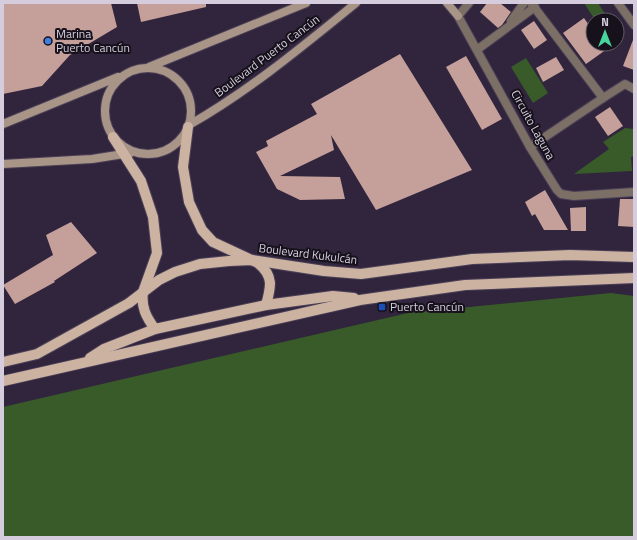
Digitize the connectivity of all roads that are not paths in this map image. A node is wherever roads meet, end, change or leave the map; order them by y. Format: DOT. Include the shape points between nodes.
graph roads {
  1 [pos="306,3"];
  2 [pos="356,3"];
  3 [pos="447,3"];
  4 [pos="469,3"];
  5 [pos="524,3"];
  6 [pos="618,3"];
  7 [pos="533,5"];
  8 [pos="458,16"];
  9 [pos="634,25"];
  10 [pos="506,27"];
  11 [pos="478,49"];
  12 [pos="148,67"];
  13 [pos="120,76"];
  14 [pos="634,89"];
  15 [pos="603,98"];
  16 [pos="3,124"];
  17 [pos="189,126"];
  18 [pos="113,137"];
  19 [pos="530,147"];
  20 [pos="135,152"];
  21 [pos="123,154"];
  22 [pos="3,164"];
  23 [pos="634,192"];
  24 [pos="634,257"];
  25 [pos="252,260"];
  26 [pos="634,278"];
  27 [pos="143,292"];
  28 [pos="360,300"];
  29 [pos="266,305"];
  30 [pos="154,329"];
  31 [pos="3,362"];
  32 [pos="82,363"];
  33 [pos="3,381"];
  1 -- 12 [label="street, Boulevard Puerto Cancún"];
  2 -- 17 [label="street, Boulevard Puerto Cancún" via="306,44"];
  3 -- 8 [label="street"];
  4 -- 8 [label="street"];
  5 -- 10 [label="street"];
  6 -- 9 [label="street"];
  7 -- 10 [label="street"];
  7 -- 15 [label="street"];
  8 -- 11 [label="street, Circuito Laguna"];
  10 -- 11 [label="street"];
  11 -- 19 [label="street, Circuito Laguna"];
  12 -- 13 [label="street" via="133,69"];
  12 -- 17 [label="street" via="162,69 174,75 183,85 190,98 192,111"];
  13 -- 16 [label="street"];
  13 -- 18 [label="street" via="111,86 105,99 106,125"];
  14 -- 15 [label="street" via="625,84"];
  15 -- 19 [label="street"];
  17 -- 20 [label="street" via="182,138 162,152"];
  17 -- 25 [label="main road" via="183,167 189,202 202,230 213,242"];
  18 -- 20 [label="street" via="123,147"];
  18 -- 21 [label="main road"];
  19 -- 23 [label="street, Circuito Laguna" via="561,194 574,196"];
  20 -- 21 [label="street"];
  21 -- 22 [label="street" via="92,159"];
  21 -- 27 [label="main road" via="140,181 153,217 157,252"];
  24 -- 25 [label="main road, Boulevard Kukulcán" via="570,255 472,259 361,274"];
  25 -- 27 [label="main road, Boulevard Kukulcán" via="215,262 186,268 159,280"];
  25 -- 29 [label="main road" via="262,266 268,275 270,290"];
  26 -- 28 [label="main road" via="465,285"];
  27 -- 30 [label="main road" via="145,313"];
  27 -- 31 [label="main road, Boulevard Kukulcán" via="129,303 37,354"];
  28 -- 29 [label="main road" via="333,296"];
  28 -- 32 [label="main road"];
  29 -- 30 [label="main road"];
  30 -- 32 [label="main road" via="104,349"];
  32 -- 33 [label="main road"];
}
